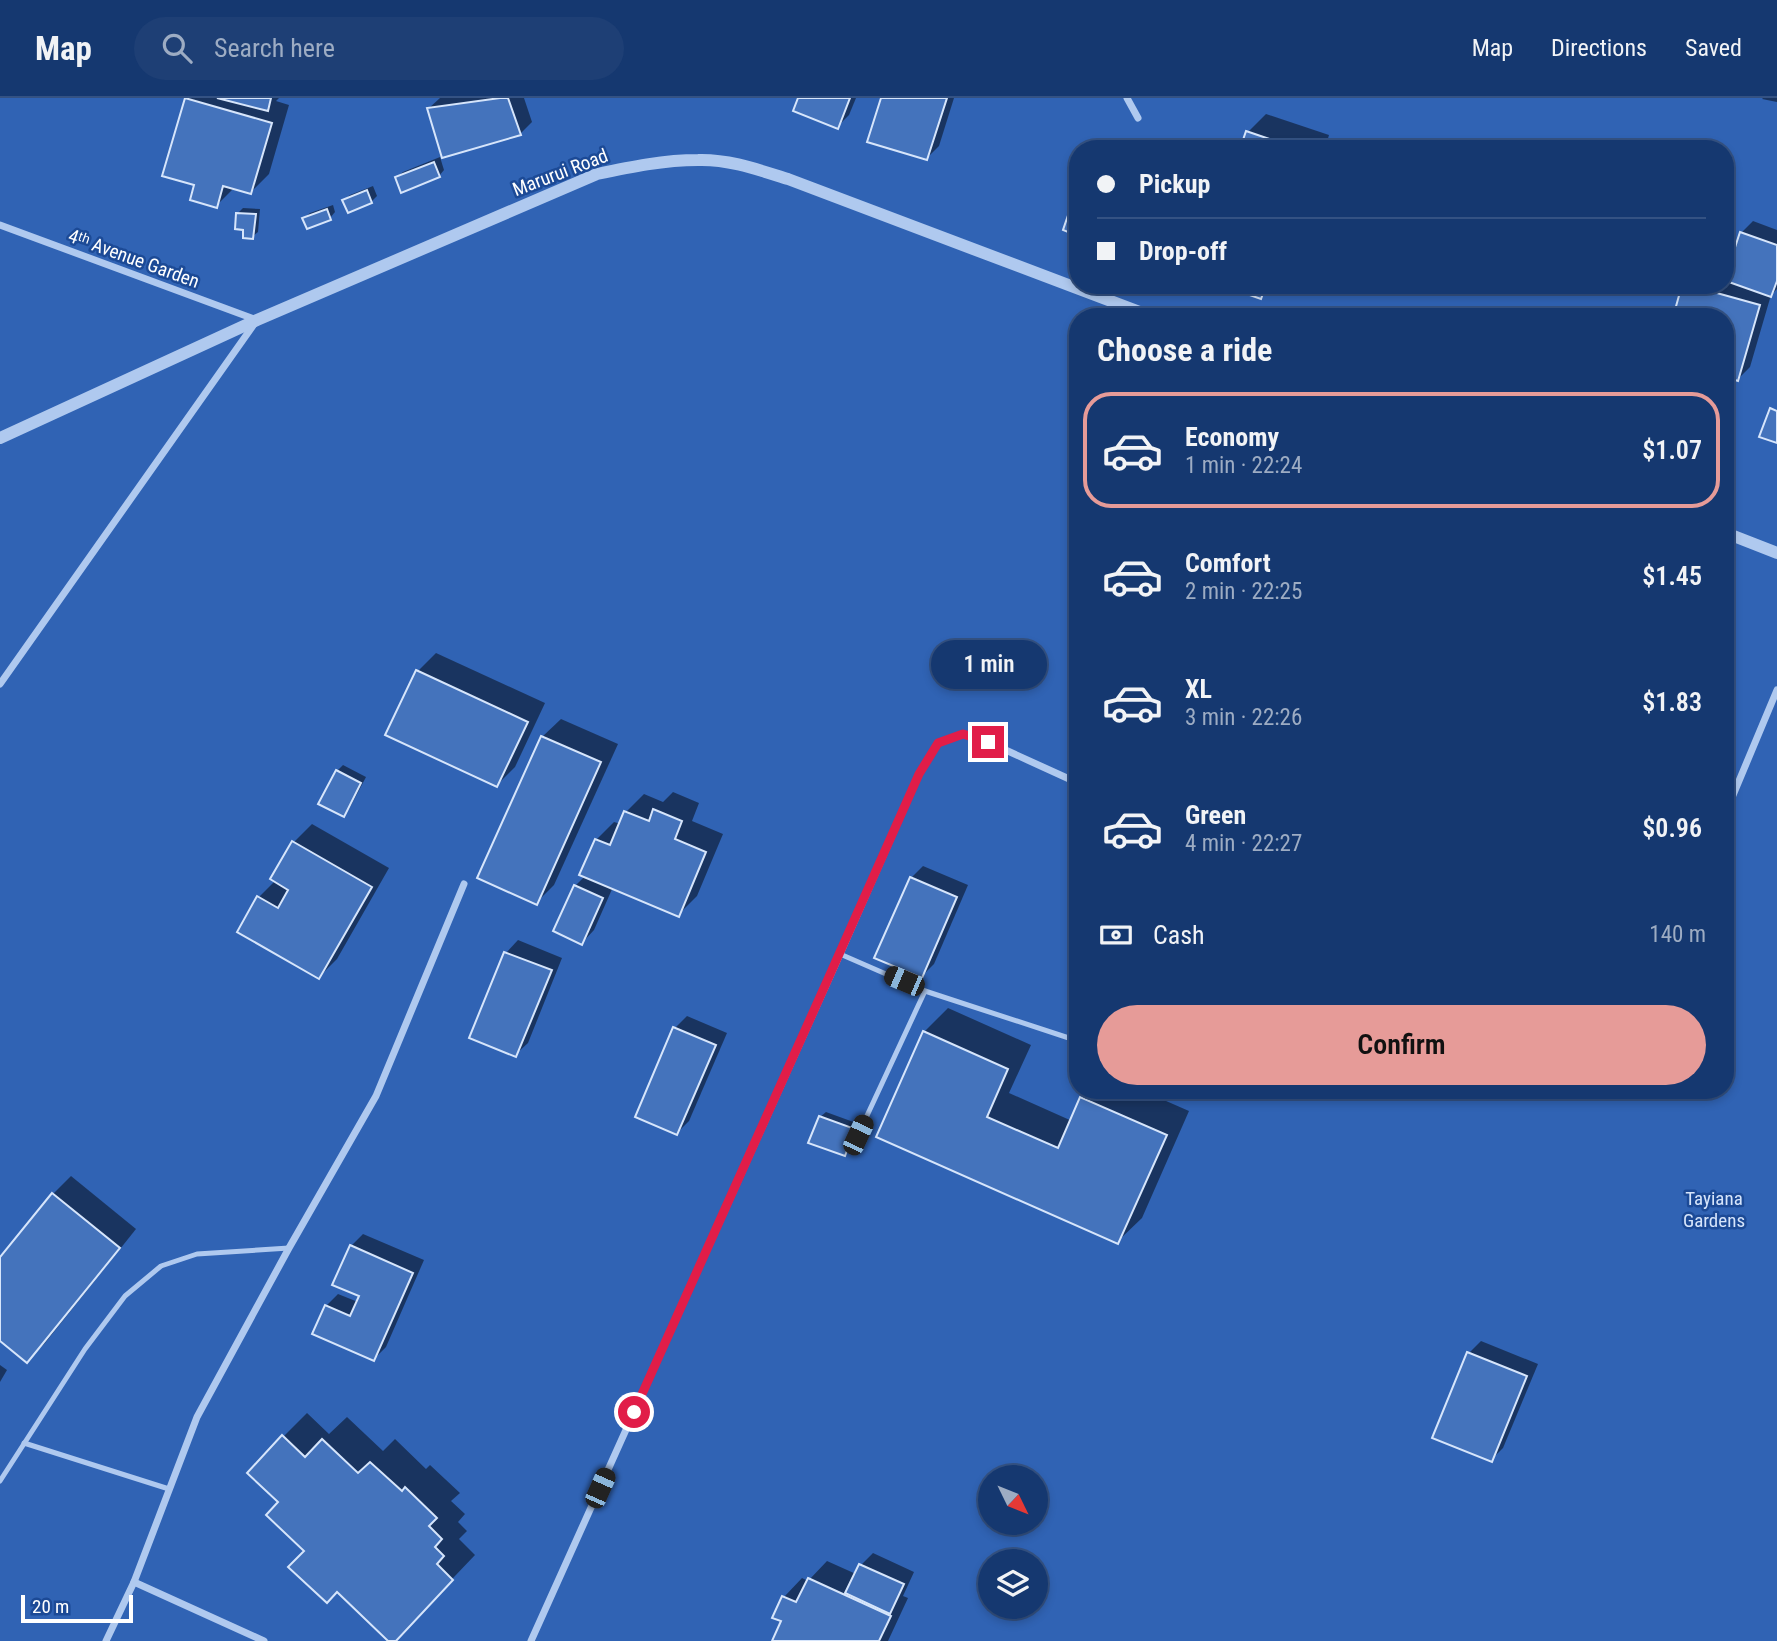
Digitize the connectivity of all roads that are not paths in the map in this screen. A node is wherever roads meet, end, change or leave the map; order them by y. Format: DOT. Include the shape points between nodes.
graph roads {
  1 [pos="1127,98"];
  2 [pos="1138,118"];
  3 [pos="0,225"];
  4 [pos="1069,285"];
  5 [pos="1092,294"];
  6 [pos="1129,308"];
  7 [pos="257,320"];
  8 [pos="0,438"];
  9 [pos="1734,536"];
  10 [pos="1777,553"];
  11 [pos="0,684"];
  12 [pos="1777,690"];
  13 [pos="1069,779"];
  14 [pos="1734,793"];
  15 [pos="464,884"];
  16 [pos="840,954"];
  17 [pos="925,991"];
  18 [pos="1069,1038"];
  19 [pos="858,1135"];
  20 [pos="289,1248"];
  21 [pos="24,1443"];
  22 [pos="0,1481"];
  23 [pos="169,1489"];
  24 [pos="134,1582"];
  25 [pos="106,1641"];
  26 [pos="264,1641"];
  27 [pos="531,1641"];
  1 -- 2 [label="street"];
  3 -- 7 [label="street, 4ᵗʰ Avenue Garden"];
  4 -- 7 [label="street, Marurui Road" via="788,179 748,166 700,159 597,174"];
  5 -- 6 [label="street, Marurui Road"];
  7 -- 8 [label="street, Marurui Road"];
  7 -- 11 [label="street"];
  9 -- 10 [label="street"];
  12 -- 14 [label="street"];
  13 -- 16 [label="street" via="963,734 938,743 919,774"];
  15 -- 20 [label="street" via="376,1096"];
  16 -- 17 [label="lane"];
  16 -- 27 [label="street"];
  17 -- 18 [label="lane"];
  17 -- 19 [label="lane"];
  20 -- 21 [label="lane" via="197,1254 161,1266 125,1296"];
  20 -- 23 [label="street" via="197,1418"];
  21 -- 22 [label="lane"];
  21 -- 23 [label="lane"];
  23 -- 24 [label="street"];
  24 -- 25 [label="street"];
  24 -- 26 [label="street"];
}
